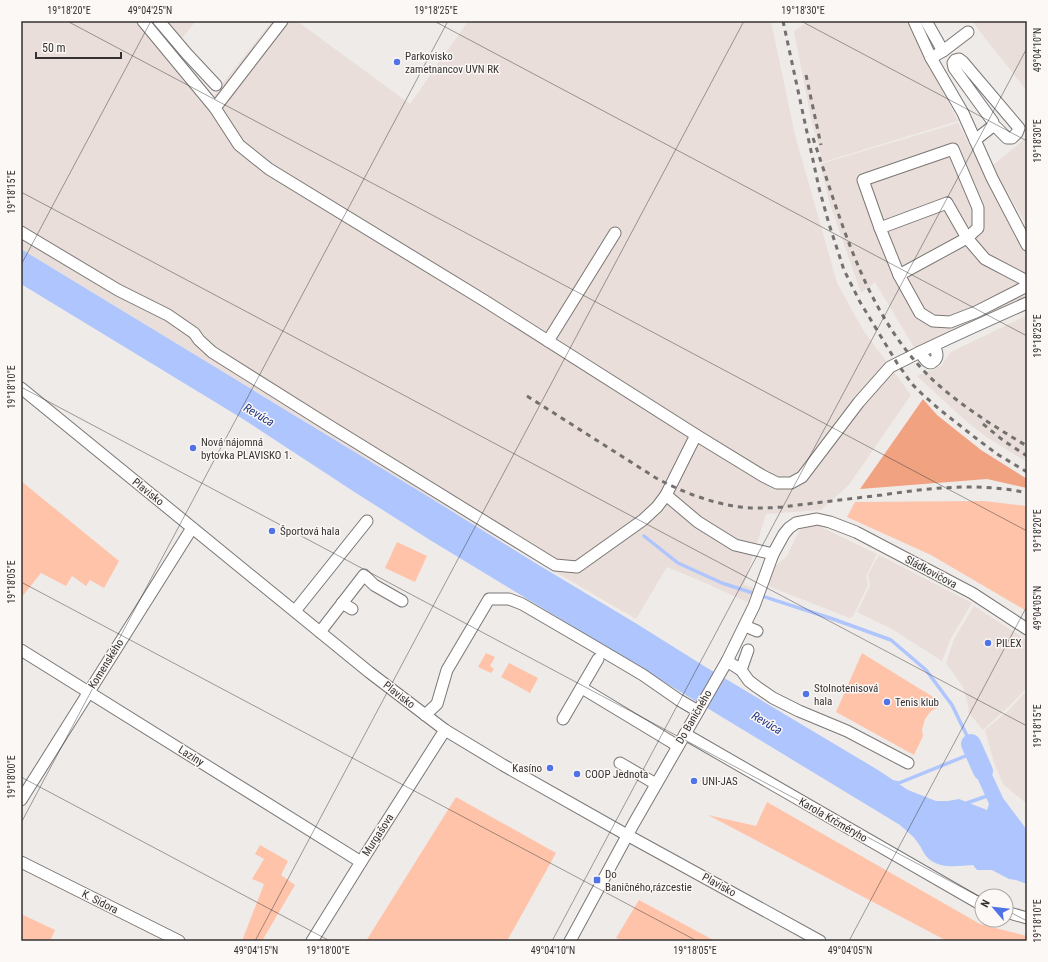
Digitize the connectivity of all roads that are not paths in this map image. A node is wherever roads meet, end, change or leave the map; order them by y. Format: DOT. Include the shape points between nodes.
graph roads {
  1 [pos="143,21"];
  2 [pos="159,21"];
  3 [pos="282,21"];
  4 [pos="914,21"];
  5 [pos="926,21"];
  6 [pos="968,32"];
  7 [pos="942,51"];
  8 [pos="931,58"];
  9 [pos="216,85"];
  10 [pos="215,108"];
  11 [pos="993,126"];
  12 [pos="975,140"];
  13 [pos="880,228"];
  14 [pos="21,232"];
  15 [pos="615,233"];
  16 [pos="967,238"];
  17 [pos="1027,245"];
  18 [pos="899,275"];
  19 [pos="1027,281"];
  20 [pos="1027,286"];
  21 [pos="1027,303"];
  22 [pos="548,341"];
  23 [pos="21,388"];
  24 [pos="696,434"];
  25 [pos="666,494"];
  26 [pos="367,521"];
  27 [pos="830,522"];
  28 [pos="192,528"];
  29 [pos="773,554"];
  30 [pos="402,601"];
  31 [pos="342,603"];
  32 [pos="352,608"];
  33 [pos="295,611"];
  34 [pos="745,626"];
  35 [pos="1027,629"];
  36 [pos="757,631"];
  37 [pos="320,632"];
  38 [pos="21,650"];
  39 [pos="748,650"];
  40 [pos="598,659"];
  41 [pos="727,661"];
  42 [pos="741,670"];
  43 [pos="582,688"];
  44 [pos="88,692"];
  45 [pos="699,710"];
  46 [pos="425,715"];
  47 [pos="563,719"];
  48 [pos="445,730"];
  49 [pos="685,734"];
  50 [pos="678,746"];
  51 [pos="620,763"];
  52 [pos="908,763"];
  53 [pos="656,784"];
  54 [pos="21,800"];
  55 [pos="627,835"];
  56 [pos="21,862"];
  57 [pos="361,862"];
  58 [pos="974,900"];
  59 [pos="1014,914"];
  60 [pos="1027,918"];
  61 [pos="178,941"];
  62 [pos="312,941"];
  63 [pos="570,941"];
  64 [pos="820,941"];
  1 -- 10 [label="street"];
  2 -- 9 [label="street"];
  3 -- 10 [label="street"];
  4 -- 8 [label="street"];
  5 -- 7 [label="street"];
  6 -- 7 [label="street"];
  7 -- 8 [label="street"];
  8 -- 12 [label="street" via="963,113"];
  10 -- 22 [label="street" via="239,145 269,169"];
  11 -- 11 [label="street" via="1007,138 1012,138 1019,128 962,62 959,59 955,60 952,63 954,68 993,122"];
  11 -- 12 [label="street"];
  12 -- 17 [label="street"];
  13 -- 16 [label="street" via="947,203"];
  13 -- 16 [label="street" via="863,180 953,148 978,208 978,228"];
  13 -- 18 [label="street"];
  14 -- 25 [label="street" via="118,290 168,314 194,333 212,352 555,565 577,566 643,520"];
  15 -- 22 [label="street"];
  16 -- 18 [label="street"];
  16 -- 19 [label="street" via="985,259"];
  18 -- 20 [label="street" via="920,312 932,321 950,322"];
  21 -- 24 [label="street" via="890,367 859,402 802,477 791,484 777,483 762,476"];
  22 -- 24 [label="street"];
  23 -- 28 [label="street, Plavisko"];
  24 -- 25 [label="street"];
  25 -- 29 [label="street" via="698,522 735,545"];
  26 -- 33 [label="street"];
  27 -- 29 [label="street, Do Baničného" via="817,519 796,523 784,534"];
  27 -- 35 [label="street, Sládkovičova" via="856,532 972,593"];
  28 -- 33 [label="street, Plavisko"];
  28 -- 44 [label="street, Komenského"];
  29 -- 34 [label="street, Do Baničného"];
  30 -- 31 [label="street" via="374,585 364,575"];
  31 -- 32 [label="street"];
  31 -- 37 [label="street"];
  33 -- 37 [label="street, Plavisko"];
  34 -- 36 [label="street"];
  34 -- 41 [label="street, Do Baničného"];
  37 -- 46 [label="street, Plavisko"];
  38 -- 44 [label="street, Laziny"];
  39 -- 42 [label="street"];
  40 -- 43 [label="street"];
  41 -- 42 [label="street"];
  41 -- 45 [label="street, Do Baničného"];
  42 -- 52 [label="street" via="749,681 774,698 847,731"];
  43 -- 47 [label="street"];
  43 -- 50 [label="street"];
  44 -- 54 [label="street, Komenského"];
  44 -- 57 [label="street, Laziny"];
  45 -- 46 [label="street" via="522,604 509,599 489,599 447,670 437,704"];
  45 -- 49 [label="street, Do Baničného"];
  46 -- 48 [label="street, Plavisko"];
  48 -- 55 [label="street, Plavisko"];
  48 -- 57 [label="street, Murgašova"];
  49 -- 50 [label="street, Do Baničného"];
  49 -- 58 [label="street, Karola Krčméryho"];
  50 -- 53 [label="street, Do Baničného"];
  51 -- 53 [label="street"];
  53 -- 55 [label="street, Do Baničného"];
  55 -- 63 [label="street, Do Baničného"];
  55 -- 64 [label="street, Plavisko"];
  56 -- 61 [label="street, K. Sidora"];
  57 -- 62 [label="street, Murgašova"];
  59 -- 60 [label="street"];
}
